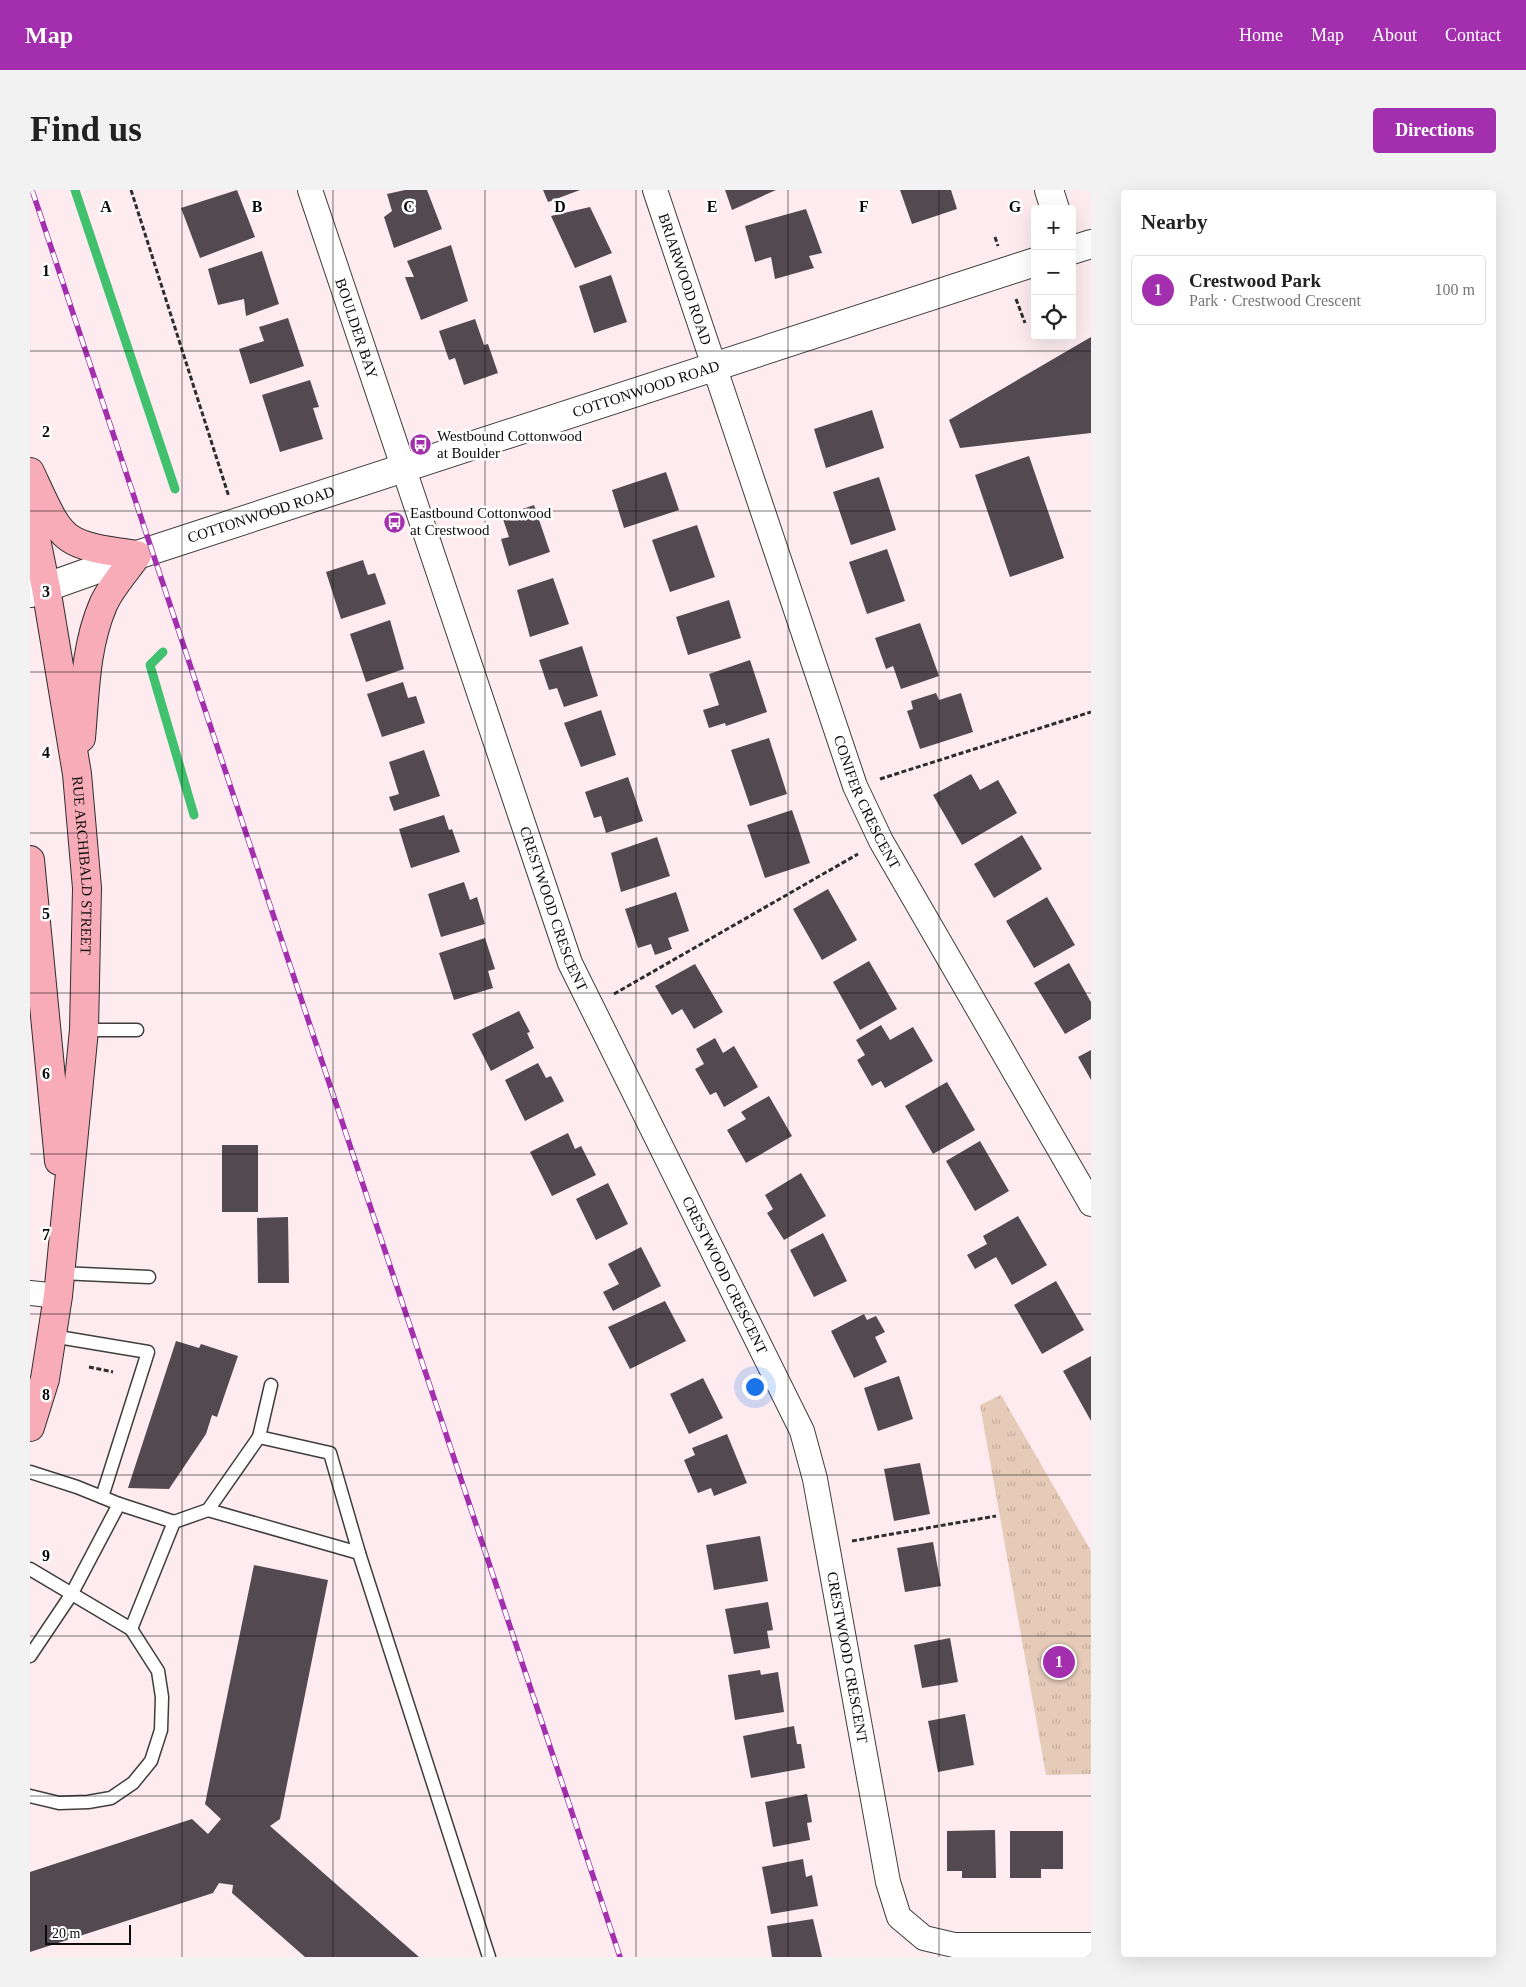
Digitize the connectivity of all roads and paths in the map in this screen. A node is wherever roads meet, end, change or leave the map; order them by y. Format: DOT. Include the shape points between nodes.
graph roads {
  1 [pos="131,190"];
  2 [pos="310,190"];
  3 [pos="655,190"];
  4 [pos="1049,190"];
  5 [pos="1054,205"];
  6 [pos="995,237"];
  7 [pos="1091,244"];
  8 [pos="998,246"];
  9 [pos="1076,249"];
  10 [pos="1031,263"];
  11 [pos="1016,299"];
  12 [pos="1025,323"];
  13 [pos="714,367"];
  14 [pos="402,468"];
  15 [pos="30,472"];
  16 [pos="30,510"];
  17 [pos="237,522"];
  18 [pos="137,554"];
  19 [pos="38,591"];
  20 [pos="1091,712"];
  21 [pos="78,774"];
  22 [pos="855,786"];
  23 [pos="882,841"];
  24 [pos="30,860"];
  25 [pos="592,1007"];
  26 [pos="84,1030"];
  27 [pos="137,1030"];
  28 [pos="1091,1204"];
  29 [pos="65,1225"];
  30 [pos="149,1277"];
  31 [pos="59,1285"];
  32 [pos="30,1293"];
  33 [pos="52,1336"];
  34 [pos="89,1367"];
  35 [pos="113,1372"];
  36 [pos="271,1385"];
  37 [pos="30,1426"];
  38 [pos="259,1437"];
  39 [pos="30,1472"];
  40 [pos="102,1497"];
  41 [pos="120,1504"];
  42 [pos="208,1510"];
  43 [pos="996,1516"];
  44 [pos="174,1522"];
  45 [pos="827,1545"];
  46 [pos="359,1554"];
  47 [pos="30,1569"];
  48 [pos="71,1595"];
  49 [pos="131,1630"];
  50 [pos="30,1656"];
  51 [pos="30,1796"];
  52 [pos="1091,1945"];
  53 [pos="490,1957"];
  1 -- 17 [label="path"];
  2 -- 14 [label="street, BOULDER BAY"];
  3 -- 13 [label="street, BRIARWOOD ROAD"];
  4 -- 5 [label="street"];
  6 -- 8 [label="path"];
  7 -- 9 [label="street"];
  10 -- 13 [label="street, COTTONWOOD ROAD"];
  11 -- 12 [label="path"];
  13 -- 14 [label="street, COTTONWOOD ROAD"];
  13 -- 22 [label="street, CONIFER CRESCENT"];
  14 -- 17 [label="street, COTTONWOOD ROAD"];
  14 -- 25 [label="street, CRESTWOOD CRESCENT" via="570,963"];
  15 -- 18 [label="main road" via="53,522 66,537 88,548"];
  16 -- 19 [label="main road, RUE ARCHIBALD STREET"];
  17 -- 18 [label="street, COTTONWOOD ROAD"];
  18 -- 19 [label="street, COTTONWOOD ROAD"];
  18 -- 21 [label="main road" via="103,603 94,628"];
  19 -- 21 [label="main road, RUE ARCHIBALD STREET"];
  20 -- 22 [label="path"];
  21 -- 26 [label="main road, RUE ARCHIBALD STREET" via="87,888"];
  22 -- 23 [label="street, CONIFER CRESCENT"];
  23 -- 25 [label="path"];
  23 -- 28 [label="street, CONIFER CRESCENT"];
  24 -- 29 [label="main road, RUE ARCHIBALD STREET"];
  25 -- 45 [label="street, CRESTWOOD CRESCENT" via="802,1431"];
  26 -- 27 [label="lane"];
  26 -- 29 [label="main road, RUE ARCHIBALD STREET"];
  29 -- 31 [label="main road, RUE ARCHIBALD STREET"];
  30 -- 31 [label="lane"];
  31 -- 32 [label="street"];
  31 -- 33 [label="main road, RUE ARCHIBALD STREET"];
  33 -- 37 [label="main road, RUE ARCHIBALD STREET" via="45,1378"];
  33 -- 40 [label="lane" via="148,1352"];
  34 -- 35 [label="path"];
  36 -- 38 [label="lane"];
  38 -- 42 [label="lane"];
  38 -- 46 [label="lane" via="330,1453"];
  39 -- 40 [label="lane"];
  40 -- 41 [label="lane"];
  41 -- 44 [label="lane"];
  41 -- 48 [label="lane"];
  42 -- 44 [label="lane"];
  42 -- 46 [label="lane"];
  43 -- 45 [label="path"];
  44 -- 49 [label="lane"];
  45 -- 52 [label="street, CRESTWOOD CRESCENT" via="888,1882 899,1917 924,1938 954,1945"];
  46 -- 53 [label="lane"];
  47 -- 48 [label="lane"];
  48 -- 49 [label="lane"];
  48 -- 50 [label="lane"];
  49 -- 51 [label="lane" via="158,1671 162,1697 161,1730 151,1761 133,1783 111,1798 59,1804"];
}
